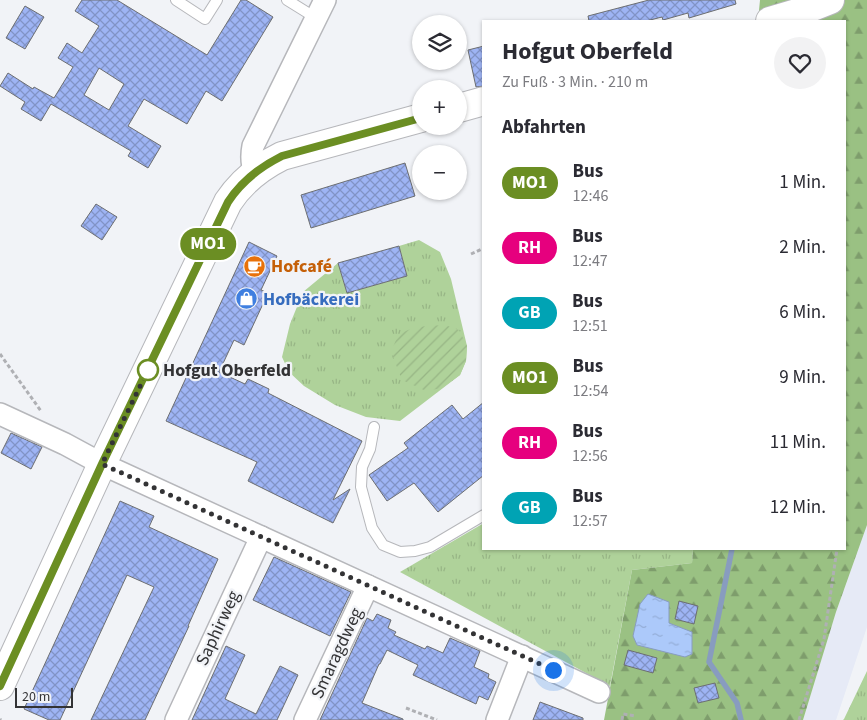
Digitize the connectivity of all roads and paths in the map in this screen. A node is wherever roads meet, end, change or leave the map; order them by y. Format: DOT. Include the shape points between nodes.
graph roads {
  1 [pos="176,0"];
  2 [pos="217,0"];
  3 [pos="287,0"];
  4 [pos="830,0"];
  5 [pos="321,9"];
  6 [pos="773,20"];
  7 [pos="482,102"];
  8 [pos="467,106"];
  9 [pos="412,120"];
  10 [pos="255,173"];
  11 [pos="482,249"];
  12 [pos="471,254"];
  13 [pos="0,354"];
  14 [pos="0,414"];
  15 [pos="44,414"];
  16 [pos="374,427"];
  17 [pos="102,464"];
  18 [pos="482,516"];
  19 [pos="261,537"];
  20 [pos="837,550"];
  21 [pos="368,586"];
  22 [pos="522,656"];
  23 [pos="0,686"];
  24 [pos="599,692"];
  25 [pos="406,708"];
  26 [pos="636,716"];
  27 [pos="176,720"];
  28 [pos="305,720"];
  29 [pos="437,720"];
  30 [pos="497,720"];
  31 [pos="622,720"];
  32 [pos="799,720"];
  1 -- 2 [label="lane" via="205,19"];
  3 -- 5 [label="lane"];
  4 -- 6 [label="street"];
  5 -- 10 [label="street" via="253,146 251,160"];
  7 -- 8 [label="street"];
  9 -- 10 [label="street" via="282,156"];
  10 -- 17 [label="street" via="228,202"];
  11 -- 12 [label="path"];
  13 -- 15 [label="path"];
  14 -- 17 [label="street"];
  16 -- 18 [label="lane" via="362,467 361,487 372,528 383,545 400,552 415,551"];
  17 -- 19 [label="street"];
  17 -- 23 [label="street"];
  19 -- 21 [label="street"];
  19 -- 27 [label="street, Saphirweg"];
  20 -- 32 [label="path" via="824,639"];
  21 -- 22 [label="street"];
  21 -- 28 [label="street, Smaragdweg"];
  22 -- 24 [label="street"];
  22 -- 30 [label="street"];
  25 -- 29 [label="path"];
  26 -- 31 [label="path" via="623,714"];
}
